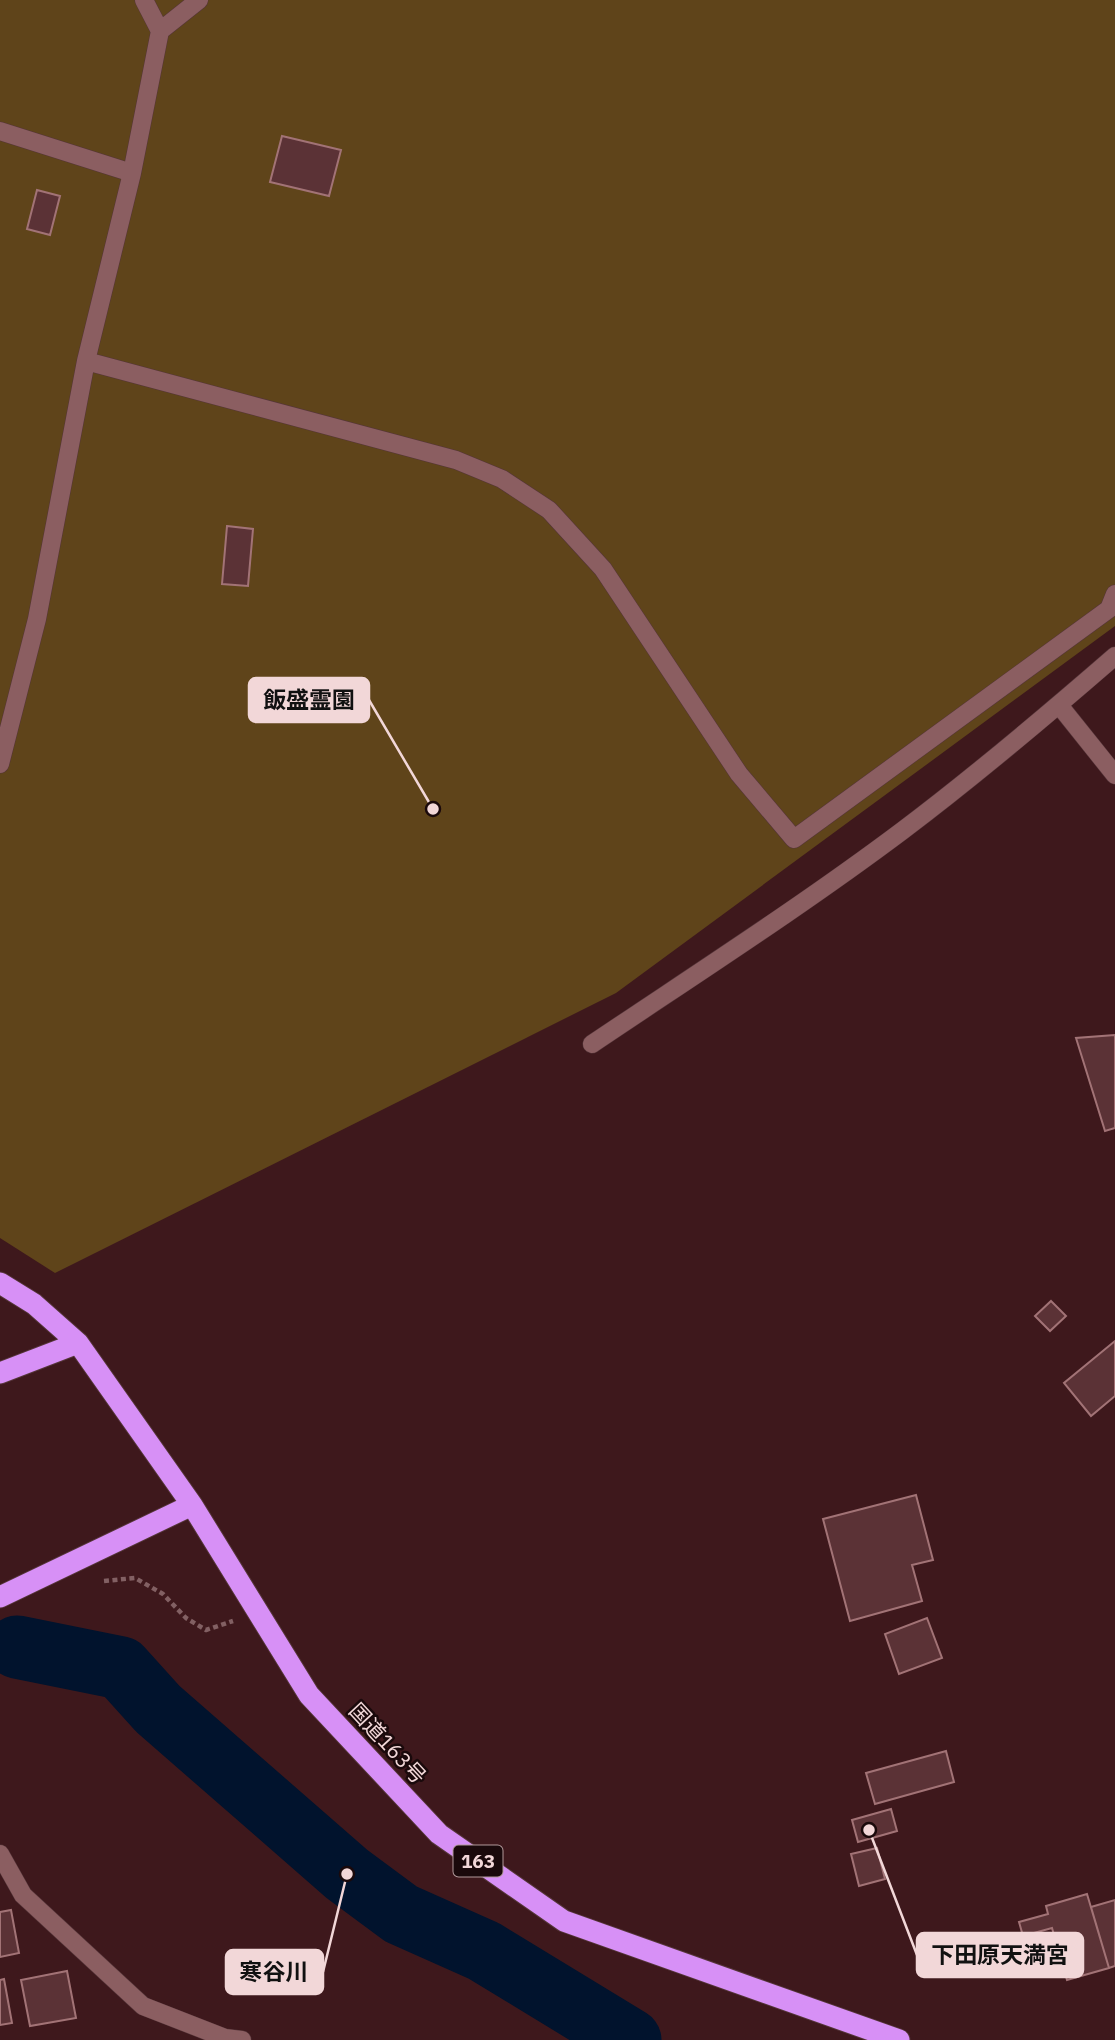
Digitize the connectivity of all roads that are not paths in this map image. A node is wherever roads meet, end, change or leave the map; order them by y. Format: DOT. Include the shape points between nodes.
graph roads {
  1 [pos="144,0"];
  2 [pos="199,0"];
  3 [pos="160,31"];
  4 [pos="0,131"];
  5 [pos="132,173"];
  6 [pos="86,361"];
  7 [pos="1115,594"];
  8 [pos="1115,656"];
  9 [pos="1059,705"];
  10 [pos="0,764"];
  11 [pos="1115,775"];
  12 [pos="592,1044"];
  13 [pos="0,1283"];
  14 [pos="78,1343"];
  15 [pos="0,1373"];
  16 [pos="192,1506"];
  17 [pos="0,1597"];
  18 [pos="0,1854"];
  19 [pos="227,2039"];
  20 [pos="899,2040"];
  1 -- 3 [label="street"];
  2 -- 3 [label="street"];
  3 -- 5 [label="street"];
  4 -- 5 [label="street"];
  5 -- 6 [label="street"];
  6 -- 7 [label="street" via="456,460 502,479 549,510 603,569 739,774 794,839 1109,609"];
  6 -- 10 [label="street" via="37,619"];
  8 -- 9 [label="street"];
  9 -- 11 [label="street"];
  9 -- 12 [label="street" via="903,830"];
  13 -- 14 [label="highway, 国道163号 / 163" via="34,1304"];
  14 -- 15 [label="highway"];
  14 -- 16 [label="highway, 国道163号 / 163"];
  16 -- 17 [label="highway"];
  16 -- 20 [label="highway, 国道163号 / 163" via="309,1695 439,1833 564,1921"];
  18 -- 19 [label="street" via="23,1895 143,2006"];
}
